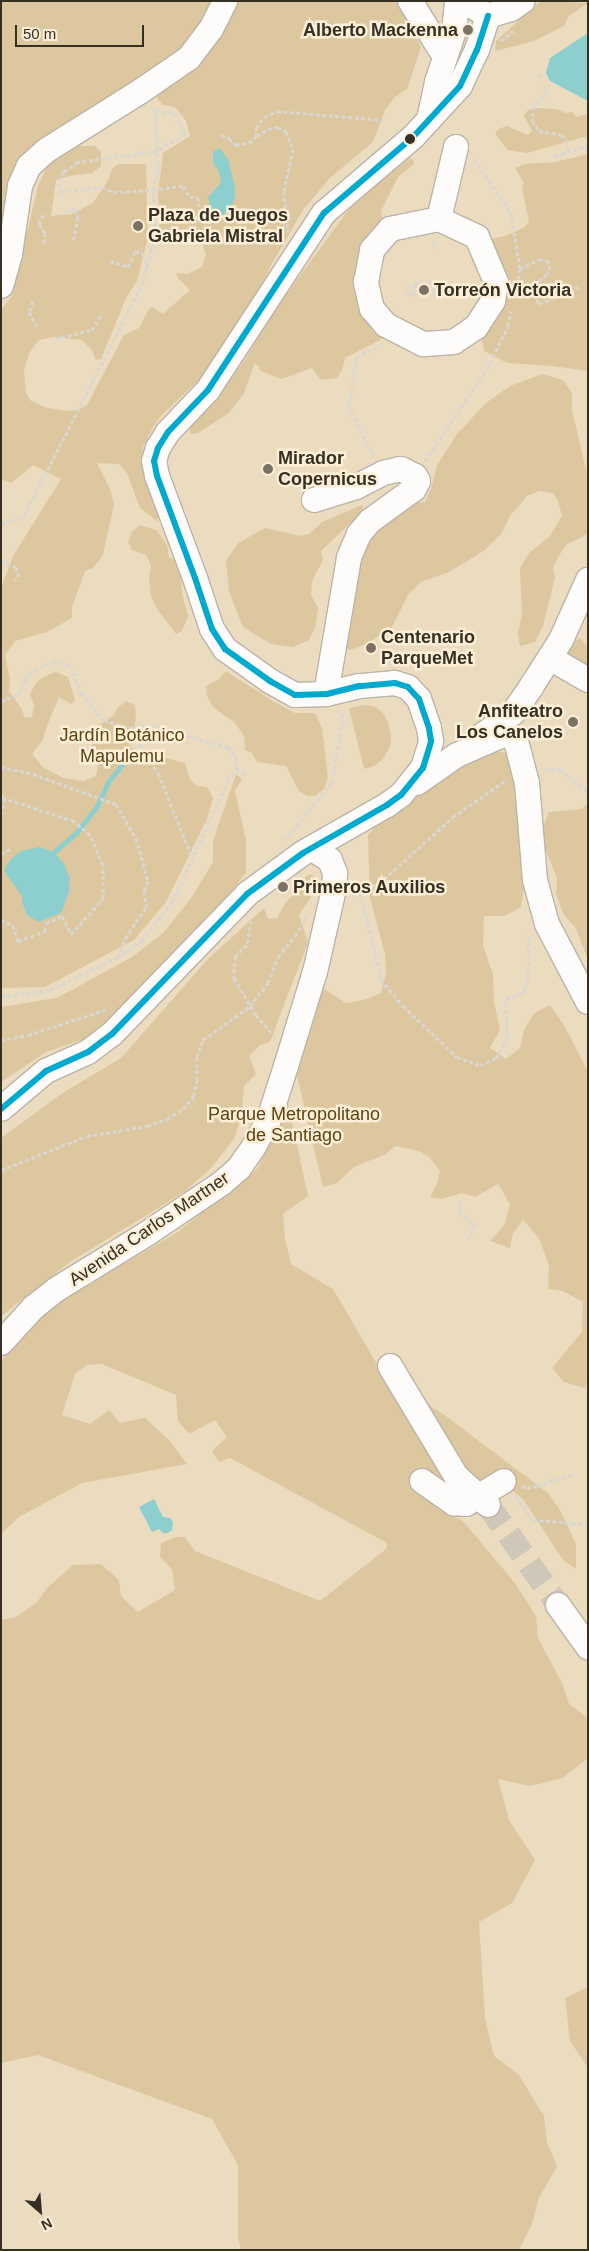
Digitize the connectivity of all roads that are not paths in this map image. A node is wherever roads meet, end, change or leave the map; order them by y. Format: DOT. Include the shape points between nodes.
graph roads {
  1 [pos="225,1"];
  2 [pos="410,1"];
  3 [pos="457,1"];
  4 [pos="464,1"];
  5 [pos="523,1"];
  6 [pos="488,16"];
  7 [pos="445,56"];
  8 [pos="428,122"];
  9 [pos="456,147"];
  10 [pos="439,219"];
  11 [pos="1,286"];
  12 [pos="314,500"];
  13 [pos="588,580"];
  14 [pos="550,658"];
  15 [pos="588,680"];
  16 [pos="330,699"];
  17 [pos="457,755"];
  18 [pos="394,800"];
  19 [pos="311,848"];
  20 [pos="588,1002"];
  21 [pos="1,1109"];
  22 [pos="1,1344"];
  23 [pos="390,1366"];
  24 [pos="422,1480"];
  25 [pos="504,1481"];
  26 [pos="483,1501"];
  27 [pos="558,1604"];
  28 [pos="588,1646"];
  1 -- 11 [label="street" via="211,29 189,58 46,150 29,166 20,186 10,254"];
  2 -- 7 [label="street"];
  3 -- 7 [label="street" via="454,31"];
  4 -- 6 [label="street"];
  5 -- 6 [label="street" via="511,9"];
  6 -- 8 [label="street" via="460,86"];
  7 -- 8 [label="street"];
  8 -- 16 [label="street" via="333,203 316,224 214,382 168,432 154,461 218,640 225,649 270,682 295,695"];
  9 -- 10 [label="street"];
  10 -- 10 [label="street" via="476,237 496,282 492,301 476,327 454,342 423,344 386,325 372,309 366,282 372,250 390,228"];
  12 -- 16 [label="street" via="401,469 418,481 414,489 370,521 358,534 349,558"];
  13 -- 14 [label="street"];
  14 -- 15 [label="street"];
  14 -- 17 [label="street" via="513,713"];
  16 -- 18 [label="street" via="359,686 395,683 408,687 419,700 430,728 431,741 423,768"];
  17 -- 18 [label="street"];
  17 -- 20 [label="street" via="503,735 516,741 527,783 535,880 548,924"];
  18 -- 19 [label="street"];
  19 -- 21 [label="street" via="247,894 112,1034 88,1052 46,1071"];
  19 -- 22 [label="street, Avenida Carlos Martner" via="330,860 335,873 334,889 315,972 269,1119 239,1168 222,1183 34,1307"];
  23 -- 26 [label="street" via="456,1476"];
  24 -- 26 [label="street" via="454,1503"];
  25 -- 26 [label="street"];
  27 -- 28 [label="street"];
}
